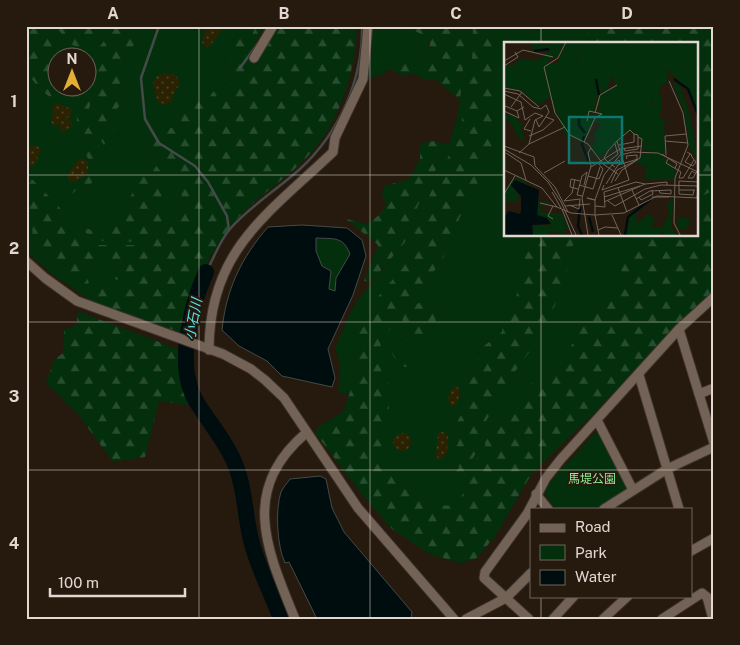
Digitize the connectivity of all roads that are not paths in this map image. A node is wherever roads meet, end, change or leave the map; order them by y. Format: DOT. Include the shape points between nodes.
graph roads {
  1 [pos="273,26"];
  2 [pos="368,26"];
  3 [pos="254,58"];
  4 [pos="26,261"];
  5 [pos="714,297"];
  6 [pos="679,329"];
  7 [pos="209,350"];
  8 [pos="639,375"];
  9 [pos="714,388"];
  10 [pos="699,394"];
  11 [pos="597,420"];
  12 [pos="306,433"];
  13 [pos="714,443"];
  14 [pos="714,448"];
  15 [pos="667,468"];
  16 [pos="632,490"];
  17 [pos="536,494"];
  18 [pos="547,508"];
  19 [pos="605,508"];
  20 [pos="679,508"];
  21 [pos="714,538"];
  22 [pos="692,550"];
  23 [pos="530,574"];
  24 [pos="506,598"];
  25 [pos="572,598"];
  26 [pos="626,598"];
  27 [pos="295,619"];
  28 [pos="454,619"];
  29 [pos="466,619"];
  30 [pos="529,619"];
  31 [pos="552,619"];
  32 [pos="603,619"];
  33 [pos="662,619"];
  34 [pos="713,619"];
  1 -- 3 [label="street"];
  2 -- 7 [label="street" via="363,79 335,138 333,152 260,219 229,259 214,298"];
  4 -- 7 [label="street" via="77,301"];
  5 -- 6 [label="street"];
  6 -- 8 [label="street"];
  6 -- 10 [label="street"];
  7 -- 12 [label="street" via="237,361 266,380 284,398"];
  8 -- 11 [label="street"];
  8 -- 15 [label="street"];
  9 -- 10 [label="street"];
  10 -- 13 [label="street"];
  11 -- 16 [label="street"];
  11 -- 17 [label="street" via="561,459"];
  12 -- 27 [label="street" via="276,468 270,479 265,506 270,554"];
  12 -- 28 [label="street" via="358,508"];
  14 -- 15 [label="street"];
  15 -- 16 [label="street"];
  15 -- 20 [label="street"];
  16 -- 19 [label="street"];
  17 -- 18 [label="street"];
  17 -- 24 [label="street" via="527,514 484,576"];
  21 -- 22 [label="street"];
  23 -- 24 [label="street"];
  24 -- 29 [label="street"];
  24 -- 30 [label="street"];
  25 -- 31 [label="street"];
  26 -- 32 [label="street"];
  33 -- 34 [label="street" via="702,593 707,597"];
}
